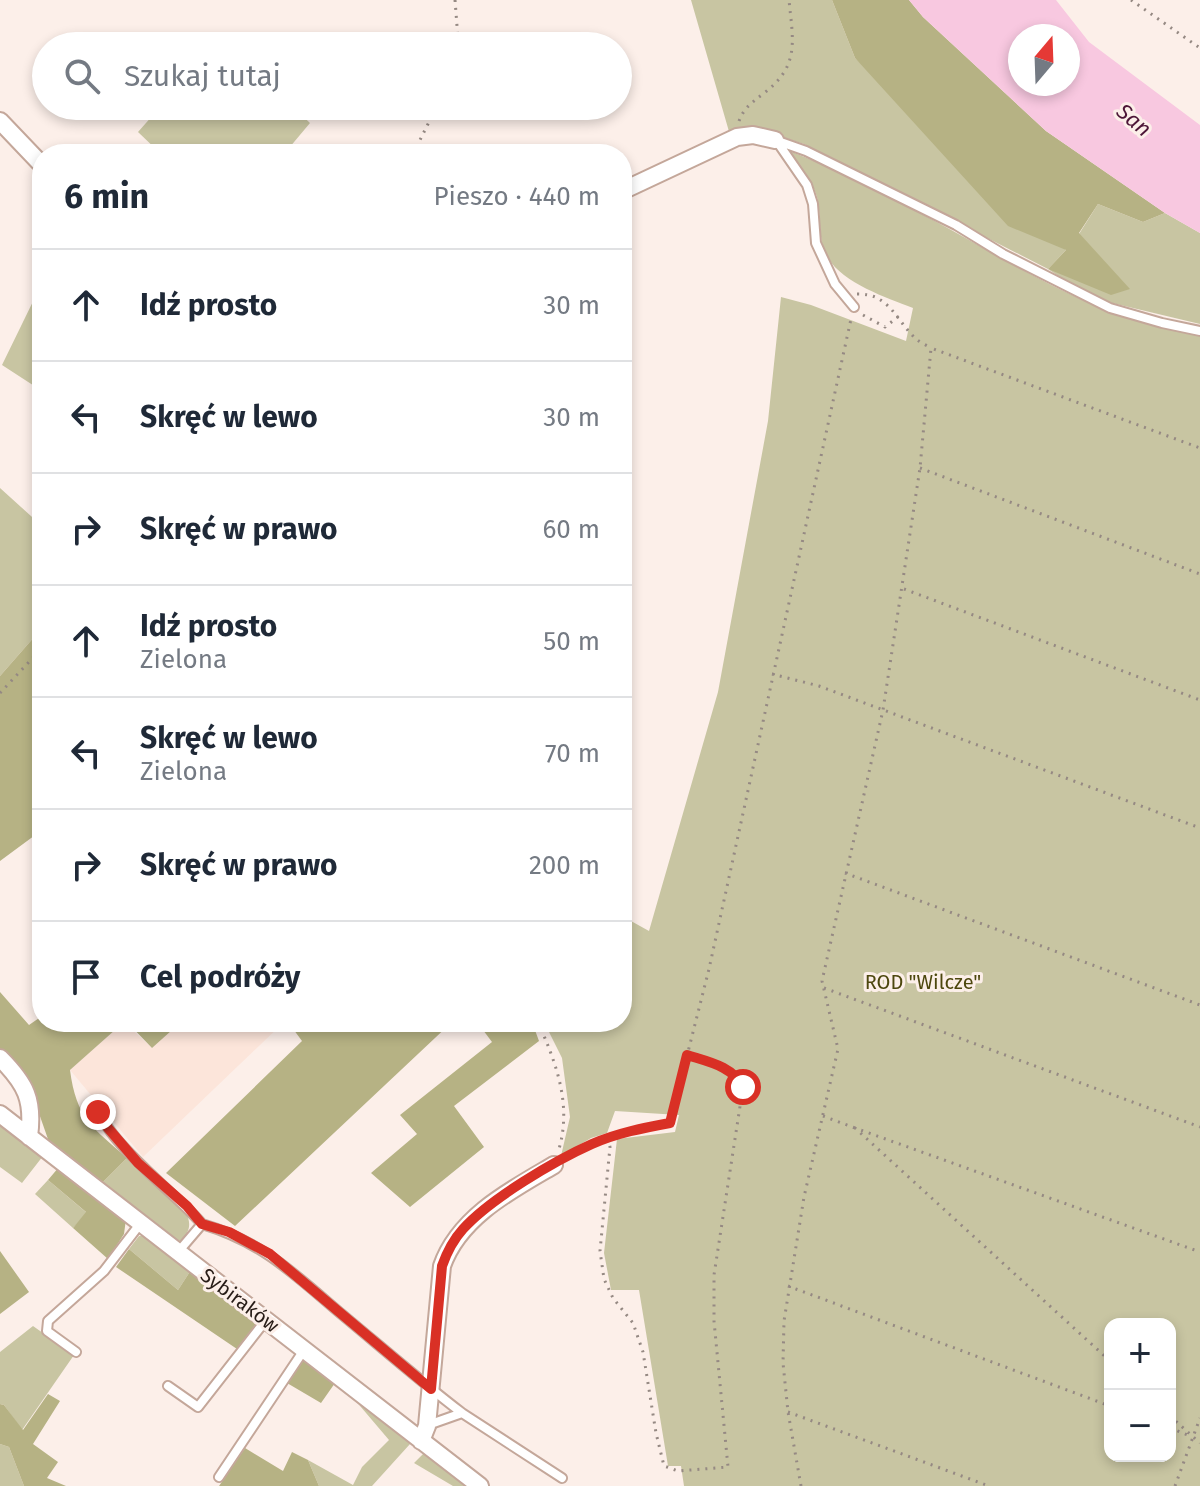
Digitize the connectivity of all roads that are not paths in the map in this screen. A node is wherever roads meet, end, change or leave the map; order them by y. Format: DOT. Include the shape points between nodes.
graph roads {
  1 [pos="0,121"];
  2 [pos="775,140"];
  3 [pos="32,155"];
  4 [pos="632,186"];
  5 [pos="854,307"];
  6 [pos="1200,331"];
  7 [pos="0,1058"];
  8 [pos="99,1104"];
  9 [pos="0,1114"];
  10 [pos="29,1137"];
  11 [pos="554,1165"];
  12 [pos="140,1224"];
  13 [pos="202,1224"];
  14 [pos="178,1252"];
  15 [pos="266,1320"];
  16 [pos="304,1349"];
  17 [pos="76,1352"];
  18 [pos="168,1386"];
  19 [pos="431,1389"];
  20 [pos="462,1413"];
  21 [pos="424,1433"];
  22 [pos="219,1477"];
  23 [pos="562,1478"];
  24 [pos="480,1486"];
  1 -- 3 [label="street"];
  2 -- 4 [label="street" via="737,137"];
  2 -- 5 [label="lane" via="807,185 816,243 835,284"];
  2 -- 6 [label="lane" via="956,225 1110,308"];
  7 -- 10 [label="street" via="20,1080 30,1103"];
  8 -- 13 [label="lane" via="108,1128 138,1163"];
  9 -- 10 [label="street, Sybiraków"];
  10 -- 12 [label="street, Sybiraków"];
  11 -- 19 [label="street" via="480,1214 447,1252"];
  12 -- 14 [label="street, Sybiraków"];
  12 -- 17 [label="lane" via="104,1271 48,1321 47,1331"];
  13 -- 14 [label="lane"];
  13 -- 19 [label="lane" via="270,1254"];
  14 -- 15 [label="street, Sybiraków"];
  15 -- 16 [label="street, Sybiraków"];
  15 -- 18 [label="lane" via="198,1407"];
  16 -- 21 [label="street, Sybiraków"];
  16 -- 22 [label="lane"];
  19 -- 20 [label="lane"];
  19 -- 21 [label="street"];
  20 -- 21 [label="lane"];
  20 -- 23 [label="lane"];
  21 -- 24 [label="street, Sybiraków"];
}
